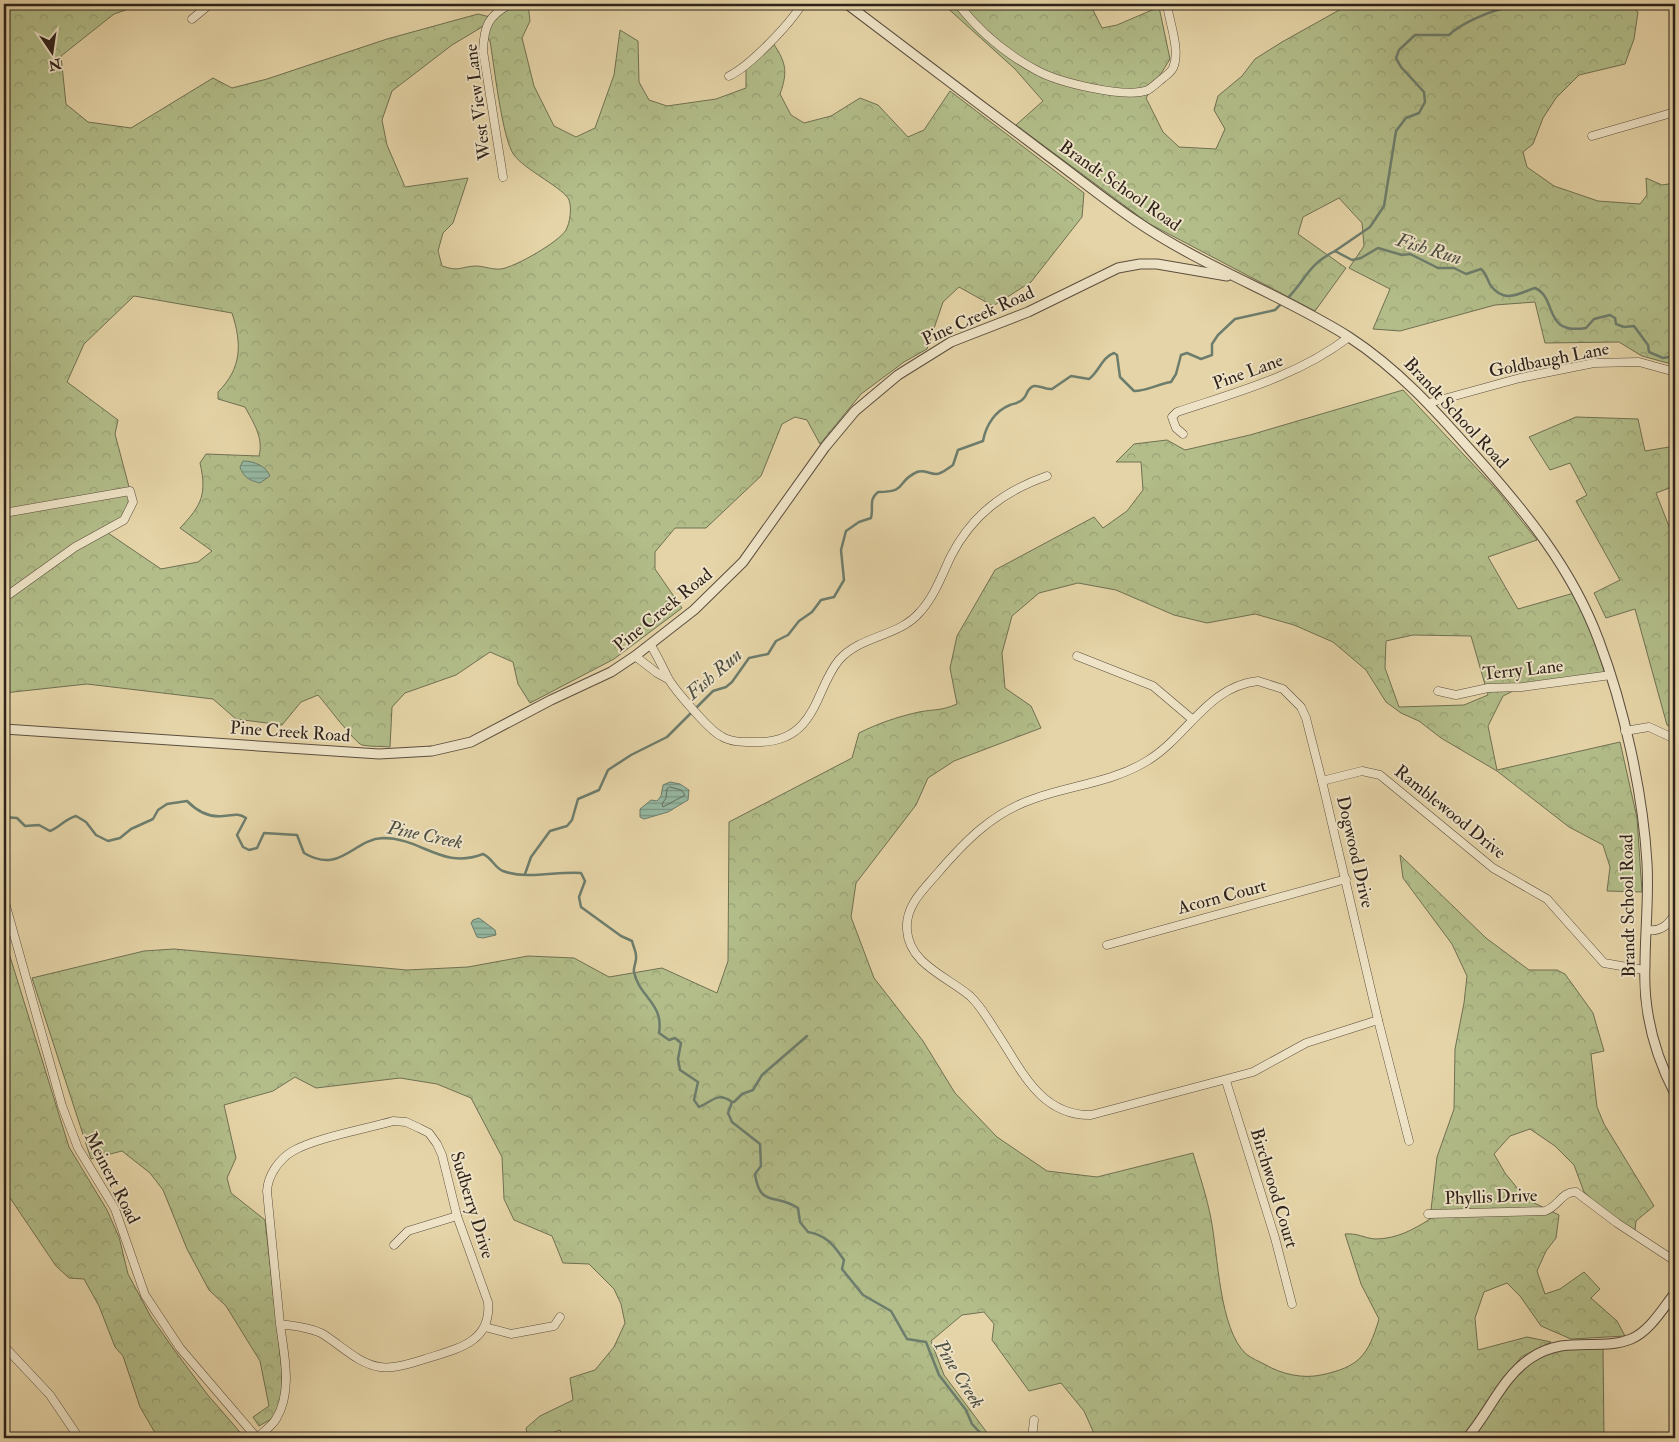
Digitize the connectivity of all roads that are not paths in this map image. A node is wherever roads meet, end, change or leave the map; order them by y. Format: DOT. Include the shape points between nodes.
graph roads {
  1 [pos="210,4"];
  2 [pos="510,4"];
  3 [pos="802,4"];
  4 [pos="847,4"];
  5 [pos="958,4"];
  6 [pos="1167,4"];
  7 [pos="192,19"];
  8 [pos="729,76"];
  9 [pos="1675,112"];
  10 [pos="1592,136"];
  11 [pos="503,177"];
  12 [pos="1239,279"];
  13 [pos="1349,337"];
  14 [pos="1675,372"];
  15 [pos="1429,403"];
  16 [pos="1183,434"];
  17 [pos="1047,476"];
  18 [pos="4,513"];
  19 [pos="4,598"];
  20 [pos="650,644"];
  21 [pos="635,656"];
  22 [pos="1077,656"];
  23 [pos="1611,675"];
  24 [pos="668,679"];
  25 [pos="1438,691"];
  26 [pos="1192,719"];
  27 [pos="4,729"];
  28 [pos="1625,731"];
  29 [pos="1675,739"];
  30 [pos="1322,780"];
  31 [pos="1346,879"];
  32 [pos="4,899"];
  33 [pos="1675,914"];
  34 [pos="1647,930"];
  35 [pos="1107,945"];
  36 [pos="1644,970"];
  37 [pos="1378,1020"];
  38 [pos="1226,1081"];
  39 [pos="1675,1094"];
  40 [pos="1409,1142"];
  41 [pos="1428,1214"];
  42 [pos="457,1216"];
  43 [pos="394,1245"];
  44 [pos="1675,1261"];
  45 [pos="1675,1293"];
  46 [pos="1292,1304"];
  47 [pos="560,1317"];
  48 [pos="280,1324"];
  49 [pos="485,1327"];
  50 [pos="4,1347"];
  51 [pos="1034,1420"];
  52 [pos="79,1438"];
  53 [pos="257,1438"];
  54 [pos="1032,1438"];
  55 [pos="1467,1438"];
  1 -- 7 [label="street"];
  2 -- 11 [label="street, West View Lane" via="490,17 484,42"];
  3 -- 8 [label="street" via="740,70"];
  4 -- 12 [label="street, Brandt School Road" via="1137,222"];
  5 -- 6 [label="street" via="988,37 1038,71 1091,87 1137,92 1156,85 1173,68 1175,48"];
  9 -- 10 [label="street"];
  12 -- 13 [label="street, Brandt School Road"];
  12 -- 20 [label="street, Pine Creek Road" via="1157,264 1124,266 933,352 898,374 855,411 825,447 743,562 694,610"];
  13 -- 15 [label="street, Brandt School Road" via="1387,364"];
  13 -- 16 [label="street, Pine Lane" via="1323,357 1297,370 1177,412 1172,417 1176,428"];
  14 -- 15 [label="street, Goldbaugh Lane" via="1639,362 1594,363 1520,378"];
  15 -- 23 [label="street, Brandt School Road" via="1537,528 1565,569 1586,608"];
  17 -- 24 [label="street" via="1018,487 986,508 958,544 920,613 899,628 862,643 842,656 810,716 789,736 772,741 735,742 719,736"];
  18 -- 19 [label="street" via="130,491 133,502 124,520 75,547"];
  20 -- 21 [label="street, Pine Creek Road"];
  20 -- 24 [label="street"];
  21 -- 24 [label="street"];
  21 -- 27 [label="street, Pine Creek Road" via="611,672 471,742 432,751 379,754"];
  22 -- 26 [label="street" via="1153,686"];
  23 -- 25 [label="street, Terry Lane" via="1522,687 1488,688 1456,695"];
  23 -- 28 [label="street, Brandt School Road"];
  26 -- 30 [label="street, Dogwood Drive" via="1226,691 1244,683 1258,681 1283,689 1306,718"];
  26 -- 38 [label="street, Dogwood Drive" via="1158,754 1134,769 1037,797 995,817 957,849 918,896 911,908 907,932 918,956 971,998 1035,1091 1056,1108 1081,1115 1097,1114"];
  28 -- 29 [label="street" via="1649,727"];
  28 -- 34 [label="street, Brandt School Road" via="1645,837"];
  30 -- 31 [label="street, Dogwood Drive"];
  30 -- 36 [label="street, Ramblewood Drive" via="1362,772 1380,775 1493,868 1547,900 1604,963"];
  31 -- 35 [label="street, Acorn Court"];
  31 -- 37 [label="street, Dogwood Drive"];
  32 -- 53 [label="street, Meinert Road" via="62,1106 78,1148 115,1209 145,1295 180,1348"];
  33 -- 34 [label="street" via="1665,927"];
  34 -- 36 [label="street, Brandt School Road"];
  36 -- 39 [label="street, Brandt School Road" via="1652,1035"];
  37 -- 38 [label="street, Dogwood Drive" via="1306,1042 1264,1068"];
  37 -- 40 [label="street"];
  38 -- 46 [label="street, Birchwood Court"];
  41 -- 44 [label="street, Phyllis Drive" via="1546,1211 1555,1207 1570,1191 1576,1192"];
  42 -- 43 [label="street" via="408,1231"];
  42 -- 48 [label="street, Sudberry Drive" via="437,1144 429,1133 406,1122 392,1121 293,1151 272,1173 267,1191"];
  42 -- 49 [label="street, Sudberry Drive" via="488,1302"];
  45 -- 55 [label="street" via="1650,1324 1630,1340 1564,1345 1531,1358 1511,1375"];
  47 -- 49 [label="street" via="554,1326 511,1334"];
  48 -- 49 [label="street" via="320,1332 359,1359 380,1367 410,1363 463,1347"];
  48 -- 53 [label="street, Sudberry Drive" via="286,1369 285,1402 276,1420"];
  50 -- 52 [label="street" via="50,1395"];
  51 -- 54 [label="street"];
}
